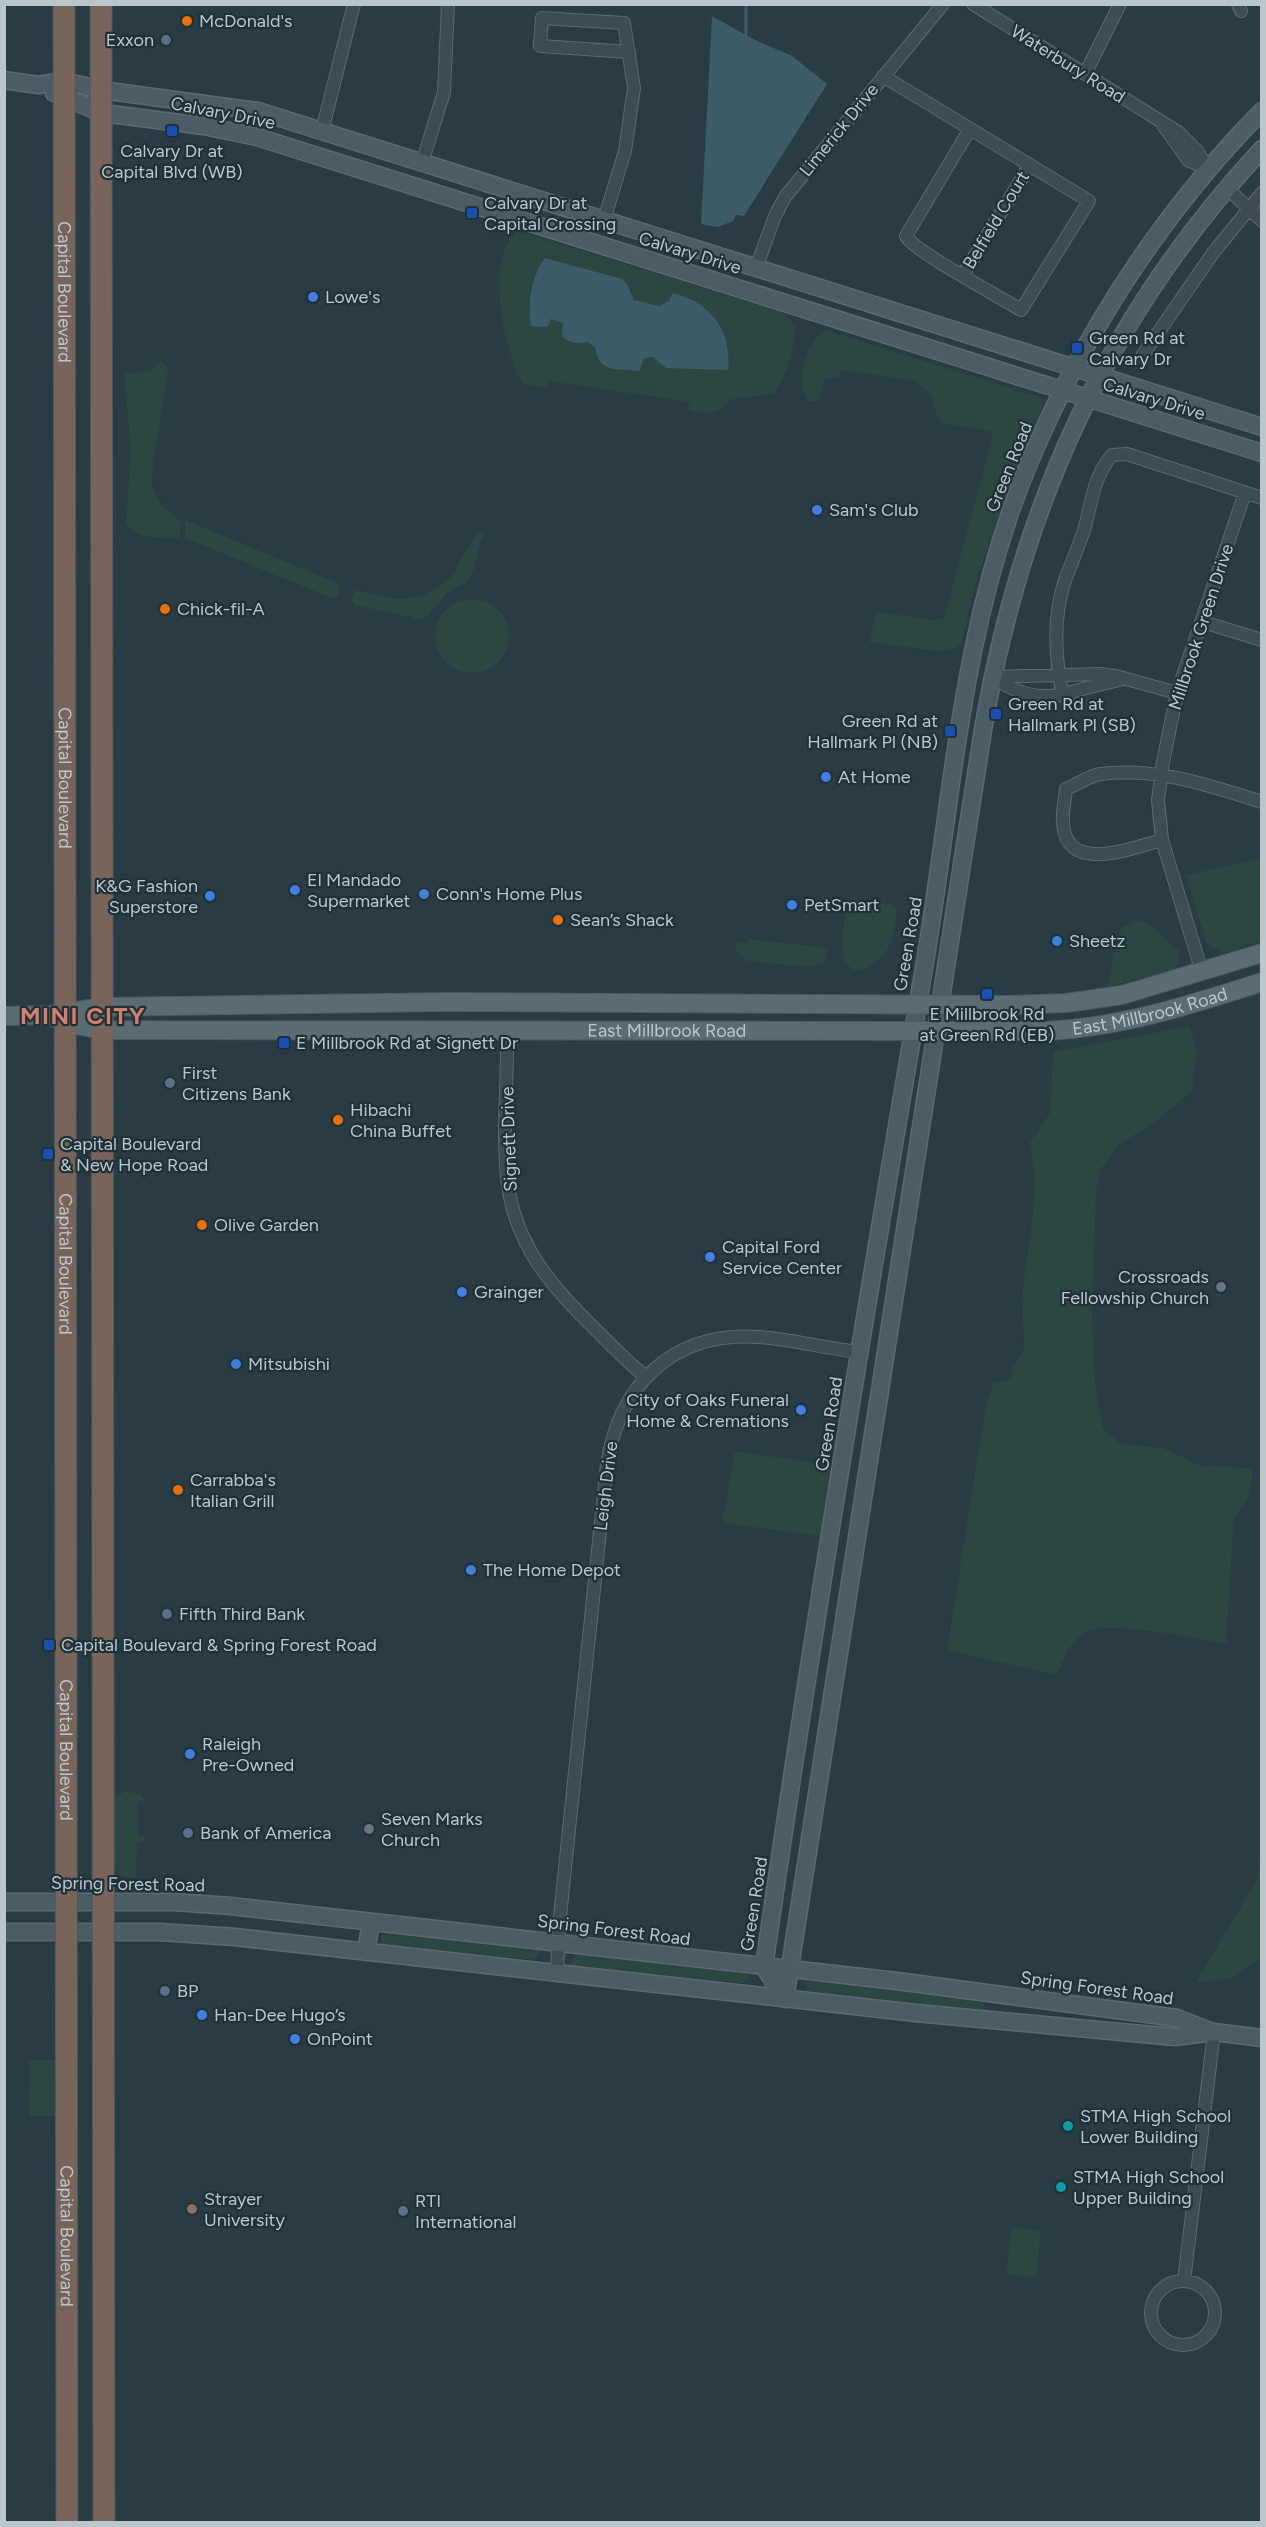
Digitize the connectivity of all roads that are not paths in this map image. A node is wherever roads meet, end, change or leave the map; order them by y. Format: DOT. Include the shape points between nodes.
graph roads {
  1 [pos="64,4"];
  2 [pos="101,4"];
  3 [pos="354,4"];
  4 [pos="448,4"];
  5 [pos="943,4"];
  6 [pos="973,4"];
  7 [pos="1120,4"];
  8 [pos="629,52"];
  9 [pos="1085,74"];
  10 [pos="883,76"];
  11 [pos="4,80"];
  12 [pos="65,89"];
  13 [pos="101,90"];
  14 [pos="1262,111"];
  15 [pos="102,113"];
  16 [pos="970,129"];
  17 [pos="322,131"];
  18 [pos="1262,149"];
  19 [pos="316,155"];
  20 [pos="422,163"];
  21 [pos="1030,165"];
  22 [pos="1208,169"];
  23 [pos="1227,188"];
  24 [pos="509,190"];
  25 [pos="1262,193"];
  26 [pos="1247,210"];
  27 [pos="503,215"];
  28 [pos="604,220"];
  29 [pos="1262,221"];
  30 [pos="756,268"];
  31 [pos="963,275"];
  32 [pos="1142,357"];
  33 [pos="1074,368"];
  34 [pos="1098,376"];
  35 [pos="1062,391"];
  36 [pos="1088,399"];
  37 [pos="1262,427"];
  38 [pos="1262,453"];
  39 [pos="1245,493"];
  40 [pos="1262,498"];
  41 [pos="1203,622"];
  42 [pos="1262,640"];
  43 [pos="968,671"];
  44 [pos="1059,675"];
  45 [pos="992,677"];
  46 [pos="1126,679"];
  47 [pos="1177,693"];
  48 [pos="1063,696"];
  49 [pos="1161,774"];
  50 [pos="1262,802"];
  51 [pos="1162,840"];
  52 [pos="939,883"];
  53 [pos="959,886"];
  54 [pos="1262,953"];
  55 [pos="1202,972"];
  56 [pos="1262,982"];
  57 [pos="619,1002"];
  58 [pos="510,1003"];
  59 [pos="918,1004"];
  60 [pos="940,1005"];
  61 [pos="103,1007"];
  62 [pos="4,1016"];
  63 [pos="60,1017"];
  64 [pos="102,1030"];
  65 [pos="459,1031"];
  66 [pos="510,1031"];
  67 [pos="912,1031"];
  68 [pos="937,1032"];
  69 [pos="860,1352"];
  70 [pos="886,1353"];
  71 [pos="646,1377"];
  72 [pos="821,1601"];
  73 [pos="847,1606"];
  74 [pos="808,1680"];
  75 [pos="834,1685"];
  76 [pos="4,1902"];
  77 [pos="66,1902"];
  78 [pos="103,1902"];
  79 [pos="370,1922"];
  80 [pos="4,1932"];
  81 [pos="66,1932"];
  82 [pos="103,1932"];
  83 [pos="558,1943"];
  84 [pos="366,1952"];
  85 [pos="764,1966"];
  86 [pos="789,1968"];
  87 [pos="557,1973"];
  88 [pos="785,1999"];
  89 [pos="1214,2032"];
  90 [pos="1262,2038"];
  91 [pos="1184,2280"];
  92 [pos="67,2523"];
  93 [pos="104,2523"];
  1 -- 12 [label="highway, Capital Boulevard"];
  2 -- 13 [label="highway, Capital Boulevard"];
  3 -- 17 [label="street"];
  4 -- 20 [label="street" via="444,92"];
  5 -- 10 [label="street, Limerick Drive"];
  6 -- 9 [label="street, Waterbury Road"];
  7 -- 9 [label="street"];
  8 -- 8 [label="street" via="624,23 542,18 540,46"];
  8 -- 28 [label="street" via="634,88 630,119 625,151"];
  9 -- 22 [label="street, Waterbury Road" via="1162,124 1188,160"];
  10 -- 16 [label="street"];
  10 -- 30 [label="street, Limerick Drive" via="785,198"];
  11 -- 12 [label="street"];
  12 -- 13 [label="street, Calvary Drive"];
  12 -- 15 [label="street, Calvary Drive"];
  12 -- 63 [label="highway, Capital Boulevard"];
  13 -- 15 [label="highway, Capital Boulevard"];
  13 -- 17 [label="street, Calvary Drive" via="258,111"];
  14 -- 22 [label="street, Green Road"];
  15 -- 19 [label="street, Calvary Drive" via="222,129"];
  15 -- 61 [label="highway, Capital Boulevard"];
  16 -- 21 [label="street"];
  16 -- 31 [label="street" via="906,236 924,253"];
  17 -- 19 [label="street"];
  17 -- 20 [label="street, Calvary Drive"];
  18 -- 23 [label="street"];
  19 -- 27 [label="street, Calvary Drive"];
  20 -- 24 [label="street, Calvary Drive"];
  21 -- 31 [label="street, Belfield Court"];
  21 -- 31 [label="street" via="1089,201 1063,244 1022,310"];
  22 -- 23 [label="street"];
  22 -- 33 [label="street, Green Road" via="1150,244"];
  23 -- 26 [label="street"];
  23 -- 34 [label="street" via="1169,262"];
  24 -- 27 [label="street"];
  24 -- 28 [label="street, Calvary Drive"];
  25 -- 26 [label="street"];
  26 -- 29 [label="street"];
  26 -- 32 [label="street"];
  27 -- 35 [label="street, Calvary Drive"];
  28 -- 30 [label="street, Calvary Drive"];
  30 -- 33 [label="street, Calvary Drive"];
  33 -- 34 [label="street, Calvary Drive"];
  33 -- 35 [label="street, Green Road"];
  34 -- 36 [label="street"];
  34 -- 37 [label="street, Calvary Drive"];
  35 -- 36 [label="street, Calvary Drive"];
  35 -- 43 [label="street, Green Road" via="1004,531 982,603"];
  36 -- 38 [label="street, Calvary Drive"];
  36 -- 45 [label="street" via="1058,460 1031,530"];
  39 -- 40 [label="street"];
  39 -- 41 [label="street, Millbrook Green Drive"];
  39 -- 44 [label="street" via="1127,454 1112,455 1099,471 1064,585 1056,622"];
  41 -- 42 [label="street"];
  41 -- 47 [label="street, Millbrook Green Drive"];
  43 -- 45 [label="street"];
  43 -- 52 [label="street, Green Road"];
  44 -- 45 [label="street"];
  44 -- 46 [label="street" via="1099,674"];
  44 -- 48 [label="street"];
  45 -- 48 [label="street" via="1036,697"];
  45 -- 53 [label="street"];
  46 -- 47 [label="street"];
  46 -- 48 [label="street"];
  47 -- 49 [label="street, Millbrook Green Drive"];
  49 -- 50 [label="street"];
  49 -- 51 [label="street, Millbrook Green Drive" via="1158,800"];
  49 -- 51 [label="street" via="1098,774 1066,789 1063,824 1071,844 1090,856"];
  51 -- 55 [label="street, Millbrook Green Drive"];
  52 -- 53 [label="street"];
  52 -- 59 [label="street, Green Road"];
  53 -- 60 [label="street"];
  54 -- 55 [label="main road, East Millbrook Road"];
  55 -- 60 [label="main road, East Millbrook Road" via="1140,991 1085,1001"];
  56 -- 68 [label="main road, East Millbrook Road" via="1158,1015 1103,1026"];
  57 -- 58 [label="main road, East Millbrook Road"];
  57 -- 59 [label="main road, East Millbrook Road"];
  57 -- 66 [label="main road" via="582,1013 532,1014"];
  58 -- 61 [label="main road, East Millbrook Road"];
  58 -- 65 [label="main road" via="491,1021"];
  59 -- 60 [label="main road, East Millbrook Road"];
  59 -- 67 [label="street, Green Road"];
  60 -- 68 [label="street"];
  61 -- 63 [label="main road, East Millbrook Road"];
  61 -- 64 [label="highway, Capital Boulevard"];
  62 -- 63 [label="main road"];
  63 -- 64 [label="main road, East Millbrook Road"];
  63 -- 77 [label="highway, Capital Boulevard"];
  64 -- 65 [label="main road, East Millbrook Road"];
  64 -- 78 [label="highway, Capital Boulevard"];
  65 -- 66 [label="main road, East Millbrook Road"];
  66 -- 67 [label="main road, East Millbrook Road"];
  66 -- 71 [label="street, Signett Drive" via="507,1174 522,1235 548,1280"];
  67 -- 68 [label="main road, East Millbrook Road"];
  67 -- 69 [label="street, Green Road"];
  68 -- 70 [label="street"];
  69 -- 70 [label="street"];
  69 -- 71 [label="street, Leigh Drive" via="759,1336 716,1339 686,1348"];
  69 -- 72 [label="street, Green Road"];
  70 -- 73 [label="street"];
  71 -- 83 [label="street, Leigh Drive" via="621,1410 608,1462"];
  72 -- 73 [label="street"];
  72 -- 74 [label="street, Green Road"];
  73 -- 75 [label="street"];
  74 -- 75 [label="street"];
  74 -- 85 [label="street, Green Road"];
  75 -- 86 [label="street"];
  76 -- 77 [label="street, Spring Forest Road"];
  77 -- 78 [label="street, Spring Forest Road"];
  77 -- 81 [label="highway, Capital Boulevard"];
  78 -- 79 [label="street, Spring Forest Road" via="193,1903"];
  78 -- 82 [label="highway, Capital Boulevard"];
  79 -- 83 [label="street, Spring Forest Road"];
  79 -- 84 [label="street"];
  80 -- 81 [label="street, Spring Forest Road"];
  81 -- 82 [label="street, Spring Forest Road"];
  81 -- 92 [label="highway, Capital Boulevard"];
  82 -- 84 [label="street, Spring Forest Road" via="207,1935"];
  82 -- 93 [label="highway, Capital Boulevard"];
  83 -- 85 [label="street, Spring Forest Road"];
  83 -- 87 [label="street, Leigh Drive"];
  84 -- 87 [label="street, Spring Forest Road"];
  85 -- 86 [label="street, Spring Forest Road"];
  85 -- 88 [label="street, Green Road"];
  86 -- 88 [label="street"];
  86 -- 89 [label="street, Spring Forest Road" via="1177,2018"];
  87 -- 88 [label="street, Spring Forest Road"];
  88 -- 89 [label="street, Spring Forest Road" via="1174,2037"];
  89 -- 90 [label="street, Spring Forest Road"];
  89 -- 91 [label="street"];
  91 -- 91 [label="street" via="1164,2287 1150,2314 1159,2334 1177,2344 1198,2341 1212,2326 1215,2316 1204,2288"];
}
